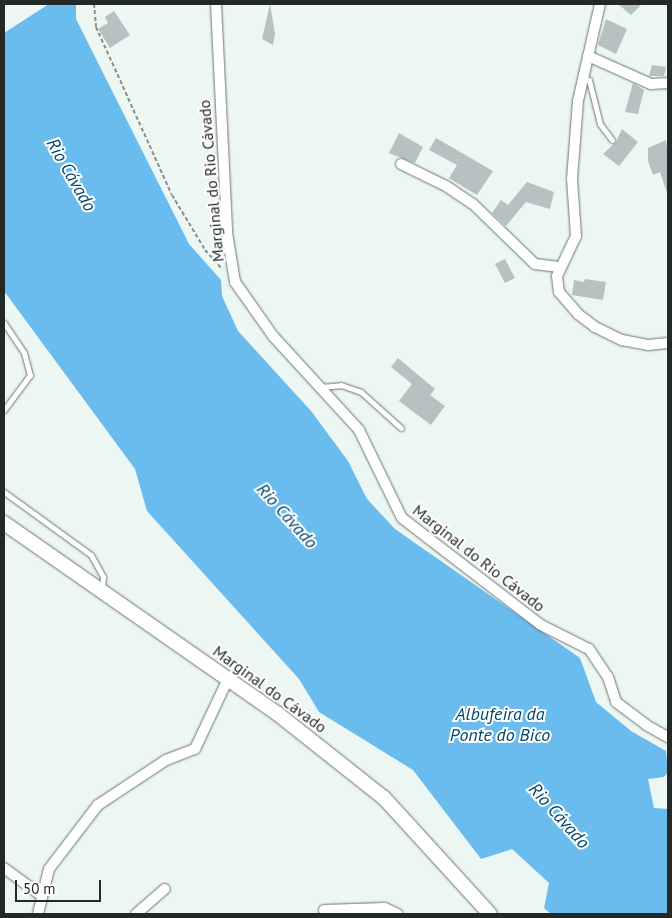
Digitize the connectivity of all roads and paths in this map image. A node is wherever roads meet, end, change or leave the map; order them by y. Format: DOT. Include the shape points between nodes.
graph roads {
  1 [pos="94,4"];
  2 [pos="216,4"];
  3 [pos="600,4"];
  4 [pos="588,56"];
  5 [pos="583,79"];
  6 [pos="668,83"];
  7 [pos="612,140"];
  8 [pos="401,164"];
  9 [pos="561,267"];
  10 [pos="235,282"];
  11 [pos="4,323"];
  12 [pos="668,344"];
  13 [pos="320,387"];
  14 [pos="4,410"];
  15 [pos="401,428"];
  16 [pos="4,492"];
  17 [pos="4,523"];
  18 [pos="101,591"];
  19 [pos="228,679"];
  20 [pos="668,737"];
  21 [pos="4,868"];
  22 [pos="165,890"];
  23 [pos="42,896"];
  24 [pos="324,912"];
  25 [pos="38,914"];
  26 [pos="136,914"];
  27 [pos="398,914"];
  28 [pos="490,914"];
  1 -- 10 [label="path" via="96,27 172,195 205,250"];
  2 -- 10 [label="street, Marginal do Rio Cávado" via="224,186"];
  3 -- 4 [label="street"];
  4 -- 5 [label="street"];
  4 -- 6 [label="street" via="651,84"];
  5 -- 7 [label="lane" via="589,80 600,124"];
  5 -- 9 [label="street" via="572,178 576,236"];
  8 -- 9 [label="street" via="446,186 472,204 535,264"];
  9 -- 12 [label="street" via="557,276 559,292 578,314 596,328 622,340 648,345"];
  10 -- 13 [label="street, Marginal do Rio Cávado" via="273,336"];
  11 -- 14 [label="lane" via="24,353 30,375"];
  13 -- 15 [label="lane" via="341,385 361,392"];
  13 -- 20 [label="street, Marginal do Rio Cávado" via="359,430 402,518 541,626 589,649 608,677 616,702"];
  16 -- 18 [label="lane" via="91,555 103,578"];
  17 -- 18 [label="street, Marginal do Cávado"];
  18 -- 19 [label="street, Marginal do Cávado"];
  19 -- 23 [label="street" via="195,749 166,760 98,805 49,869"];
  19 -- 28 [label="street, Marginal do Cávado" via="384,798"];
  21 -- 23 [label="street"];
  22 -- 26 [label="street"];
  23 -- 25 [label="street"];
  24 -- 27 [label="street" via="385,908"];
}
